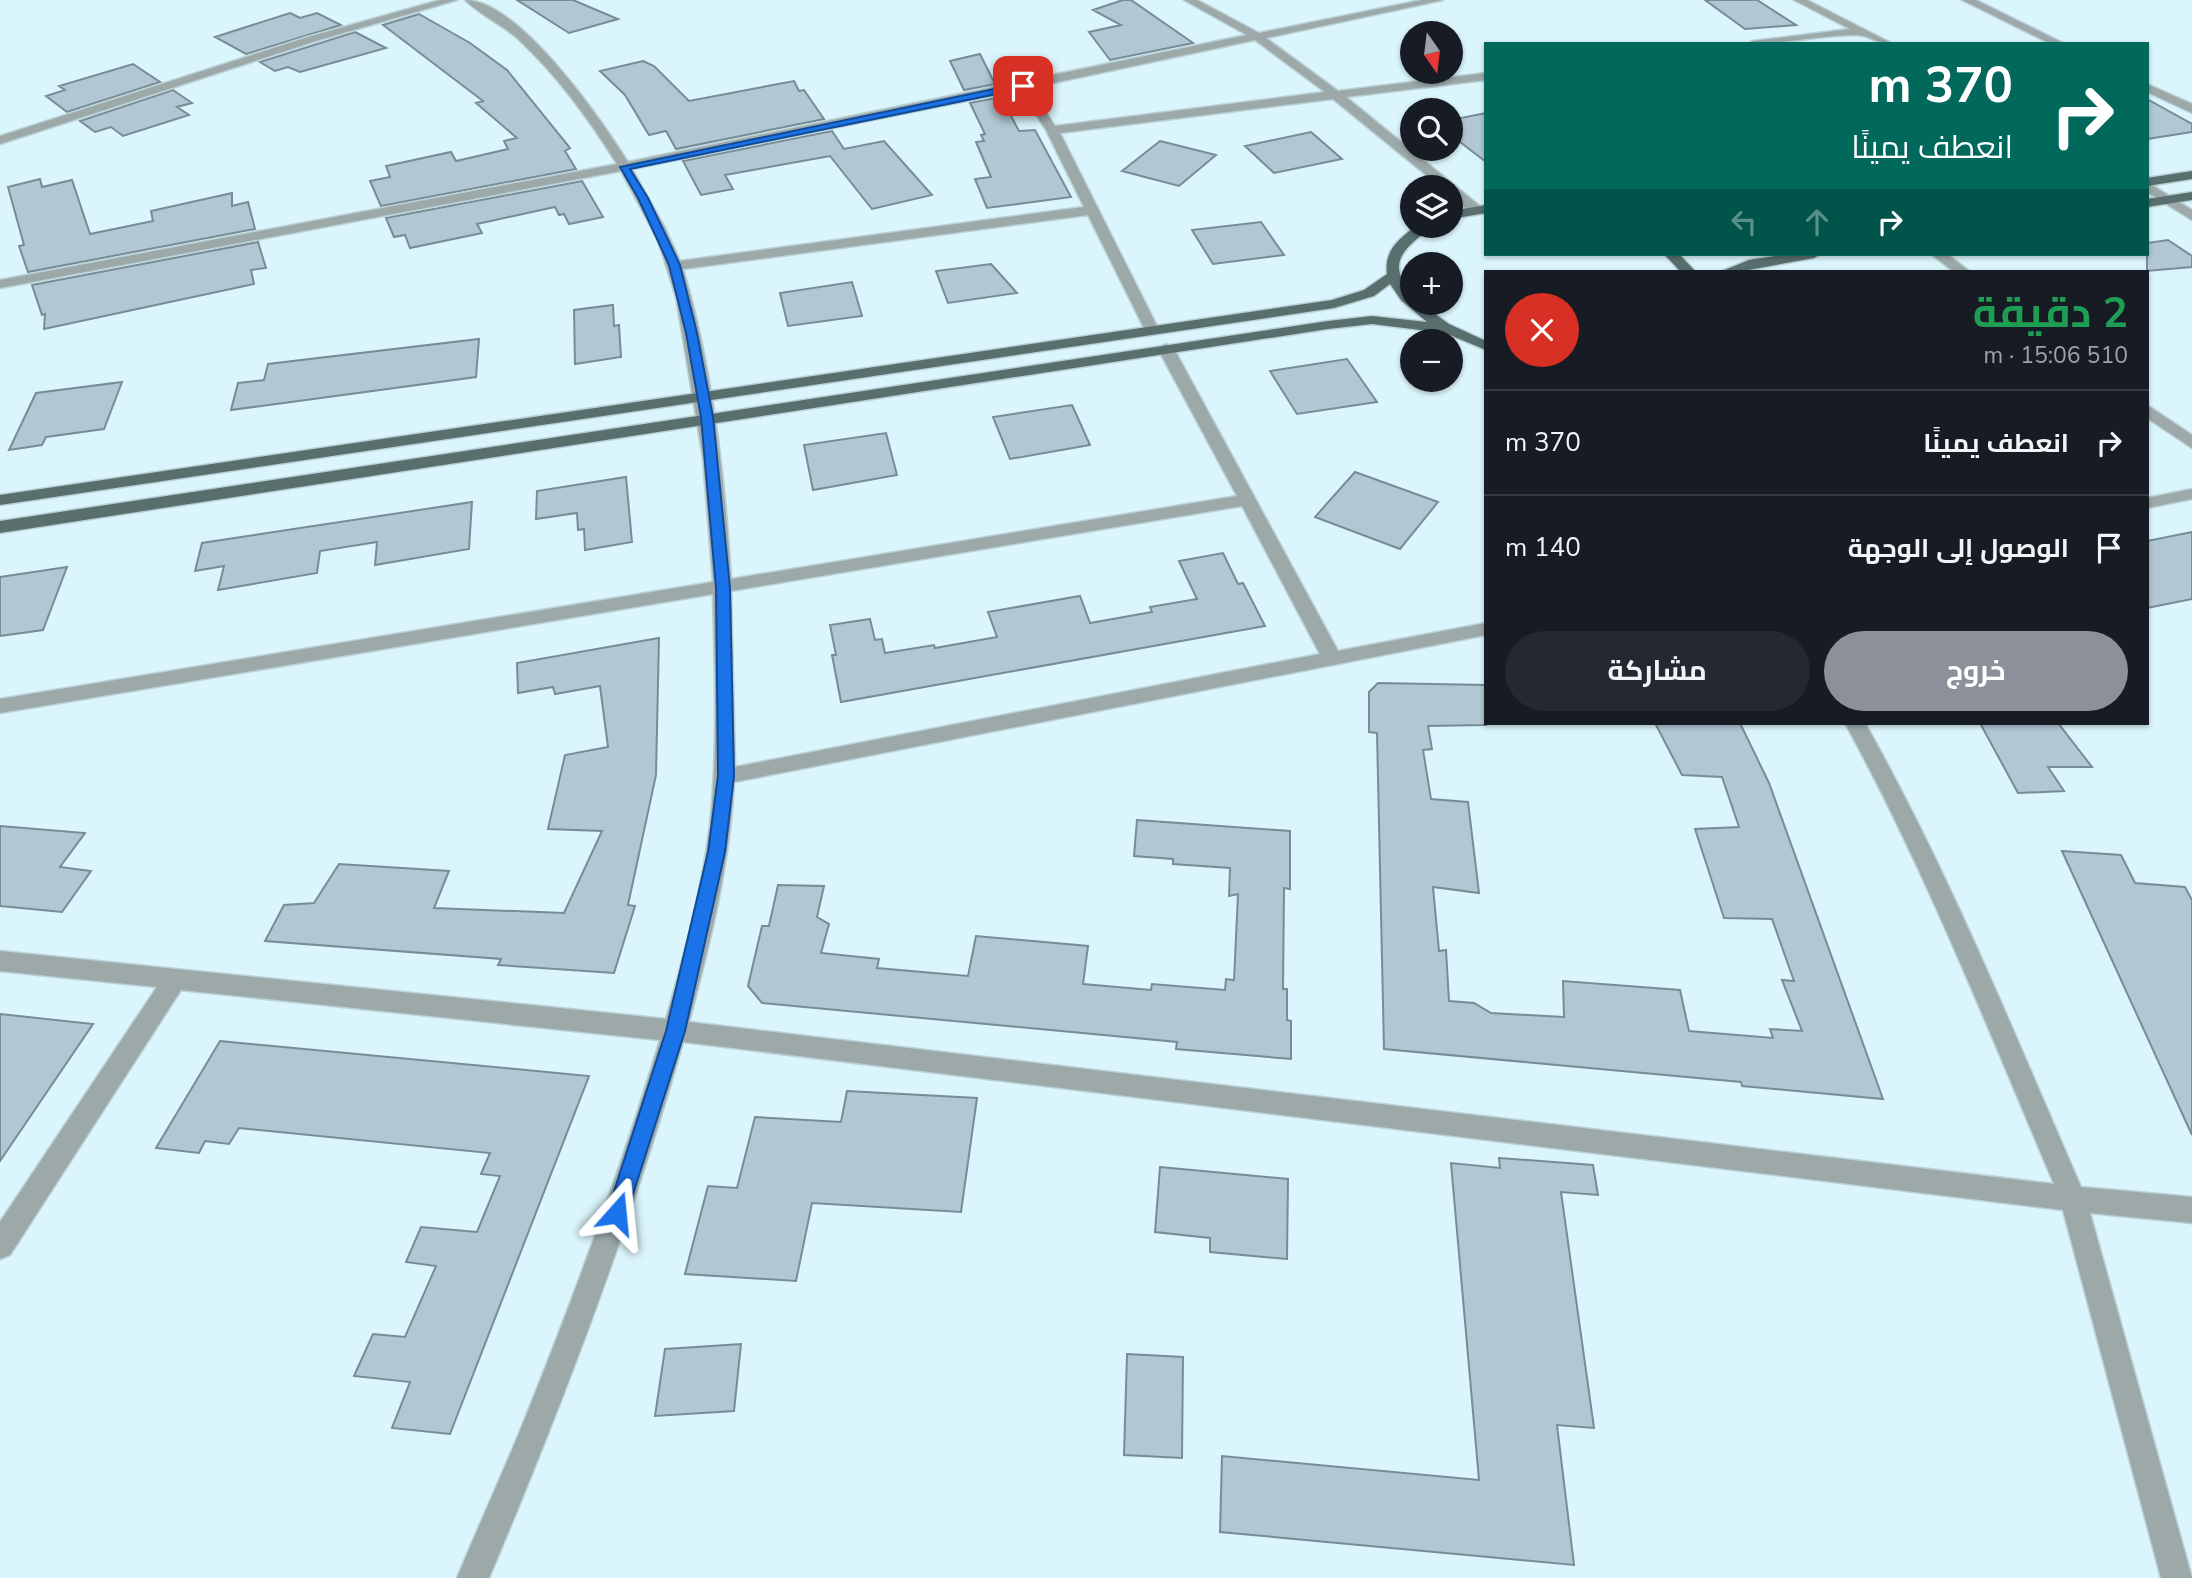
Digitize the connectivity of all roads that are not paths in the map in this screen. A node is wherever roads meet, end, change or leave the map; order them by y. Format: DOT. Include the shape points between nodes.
graph roads {
  1 [pos="452,0"];
  2 [pos="470,0"];
  3 [pos="1189,0"];
  4 [pos="1438,0"];
  5 [pos="1799,0"];
  6 [pos="1967,0"];
  7 [pos="1863,31"];
  8 [pos="1255,35"];
  9 [pos="1771,42"];
  10 [pos="1884,42"];
  11 [pos="2056,42"];
  12 [pos="1484,76"];
  13 [pos="1023,86"];
  14 [pos="2149,88"];
  15 [pos="1335,94"];
  16 [pos="2192,109"];
  17 [pos="1052,130"];
  18 [pos="0,140"];
  19 [pos="624,167"];
  20 [pos="1434,175"];
  21 [pos="2192,175"];
  22 [pos="2149,184"];
  23 [pos="2149,185"];
  24 [pos="2192,196"];
  25 [pos="1463,197"];
  26 [pos="2169,200"];
  27 [pos="2149,203"];
  28 [pos="1481,209"];
  29 [pos="1093,210"];
  30 [pos="1463,213"];
  31 [pos="2192,216"];
  32 [pos="1409,238"];
  33 [pos="1673,256"];
  34 [pos="1801,256"];
  35 [pos="1941,256"];
  36 [pos="675,265"];
  37 [pos="1687,270"];
  38 [pos="1732,270"];
  39 [pos="1961,270"];
  40 [pos="1394,275"];
  41 [pos="0,284"];
  42 [pos="1444,329"];
  43 [pos="1153,330"];
  44 [pos="1463,337"];
  45 [pos="1484,345"];
  46 [pos="1167,349"];
  47 [pos="702,395"];
  48 [pos="2149,411"];
  49 [pos="707,417"];
  50 [pos="2192,443"];
  51 [pos="2192,494"];
  52 [pos="0,499"];
  53 [pos="1247,500"];
  54 [pos="2149,503"];
  55 [pos="0,527"];
  56 [pos="723,588"];
  57 [pos="1484,629"];
  58 [pos="1333,660"];
  59 [pos="0,706"];
  60 [pos="1856,725"];
  61 [pos="726,776"];
  62 [pos="0,961"];
  63 [pos="175,979"];
  64 [pos="676,1031"];
  65 [pos="2073,1199"];
  66 [pos="2192,1210"];
  67 [pos="0,1246"];
  68 [pos="473,1578"];
  69 [pos="2177,1578"];
  1 -- 18 [label="street" via="312,39"];
  2 -- 19 [label="street" via="544,56 597,122"];
  3 -- 8 [label="street"];
  4 -- 8 [label="street"];
  5 -- 7 [label="street"];
  6 -- 11 [label="street"];
  7 -- 9 [label="street"];
  7 -- 10 [label="street"];
  8 -- 13 [label="street"];
  8 -- 15 [label="street"];
  12 -- 15 [label="street"];
  13 -- 17 [label="street"];
  13 -- 19 [label="street"];
  14 -- 16 [label="street"];
  15 -- 17 [label="street"];
  15 -- 20 [label="street"];
  17 -- 29 [label="street"];
  19 -- 36 [label="street"];
  19 -- 41 [label="street"];
  21 -- 22 [label="main road"];
  23 -- 26 [label="street"];
  24 -- 26 [label="main road"];
  25 -- 28 [label="street"];
  26 -- 27 [label="main road"];
  26 -- 31 [label="street"];
  28 -- 30 [label="main road"];
  29 -- 36 [label="street"];
  29 -- 43 [label="street"];
  32 -- 40 [label="main road" via="1395,255"];
  33 -- 37 [label="main road"];
  34 -- 38 [label="main road"];
  35 -- 39 [label="street"];
  36 -- 47 [label="street"];
  40 -- 42 [label="main road" via="1404,297"];
  40 -- 43 [label="main road" via="1369,293 1334,304"];
  42 -- 46 [label="main road" via="1371,320"];
  43 -- 47 [label="main road"];
  44 -- 45 [label="main road"];
  46 -- 49 [label="main road"];
  46 -- 53 [label="street"];
  47 -- 49 [label="street"];
  47 -- 52 [label="main road"];
  48 -- 50 [label="street"];
  49 -- 55 [label="main road"];
  49 -- 56 [label="street"];
  51 -- 54 [label="street"];
  53 -- 56 [label="street"];
  53 -- 58 [label="street"];
  56 -- 59 [label="street"];
  56 -- 61 [label="street"];
  57 -- 58 [label="street"];
  58 -- 61 [label="street"];
  60 -- 65 [label="street" via="1963,941"];
  61 -- 64 [label="street" via="716,852"];
  62 -- 63 [label="street"];
  63 -- 64 [label="street"];
  63 -- 67 [label="street"];
  64 -- 65 [label="street"];
  64 -- 68 [label="street" via="609,1239"];
  65 -- 66 [label="street"];
  65 -- 69 [label="street"];
}
